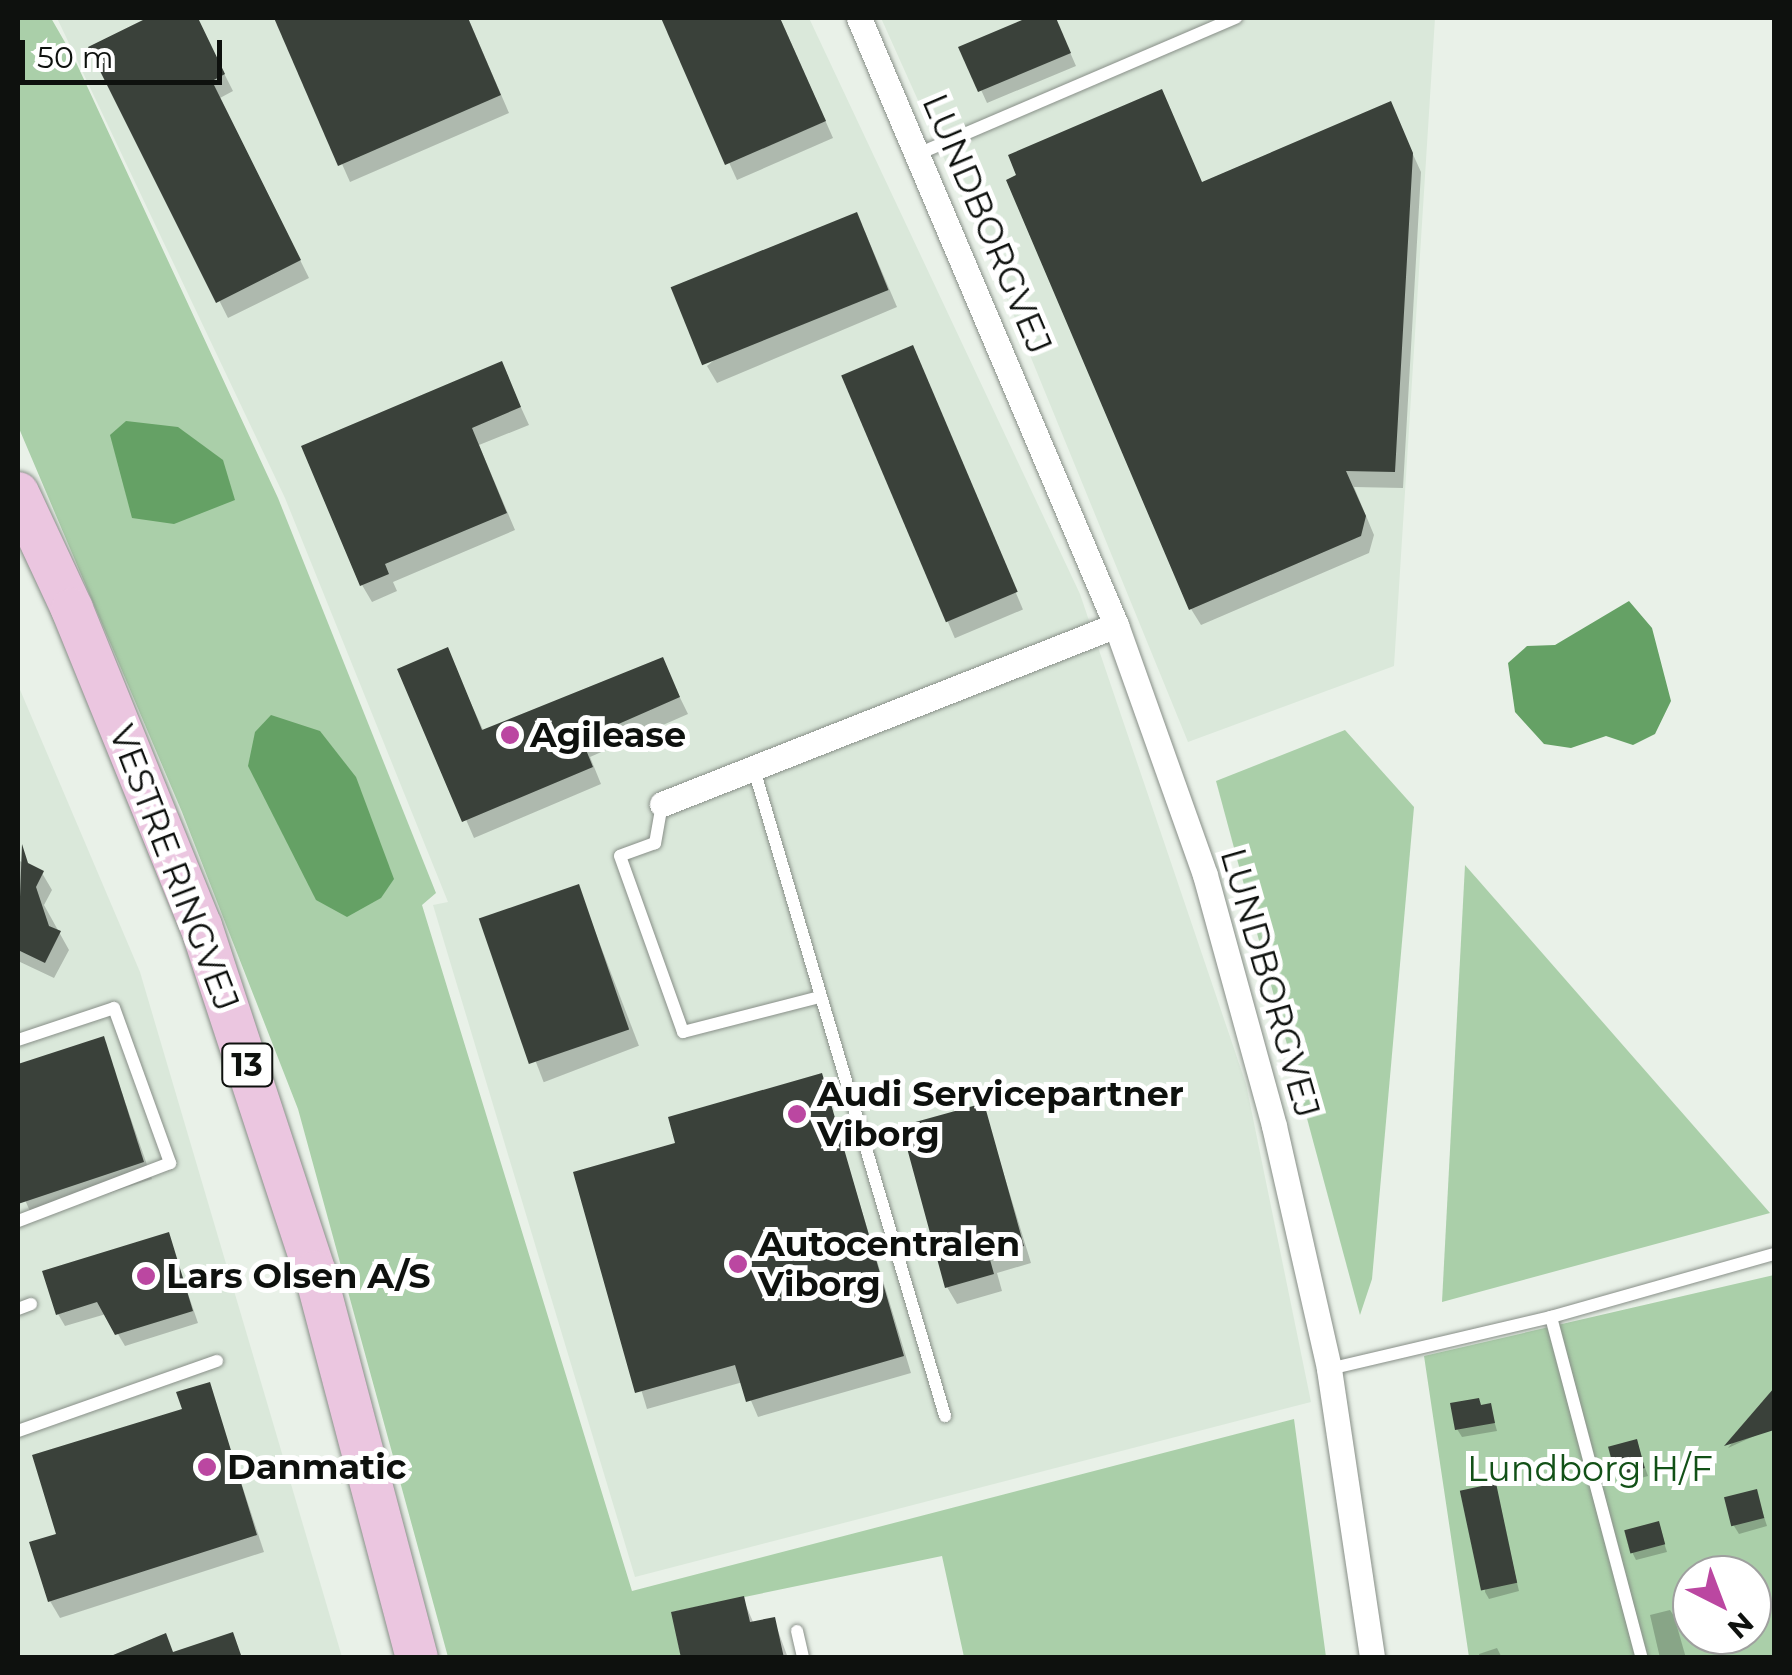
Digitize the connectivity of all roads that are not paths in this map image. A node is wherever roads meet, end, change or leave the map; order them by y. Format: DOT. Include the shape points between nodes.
graph roads {
  1 [pos="859,18"];
  2 [pos="1236,18"];
  3 [pos="918,154"];
  4 [pos="18,493"];
  5 [pos="1116,625"];
  6 [pos="752,764"];
  7 [pos="662,804"];
  8 [pos="819,996"];
  9 [pos="18,1040"];
  10 [pos="18,1221"];
  11 [pos="1774,1254"];
  12 [pos="1551,1317"];
  13 [pos="218,1361"];
  14 [pos="1329,1369"];
  15 [pos="945,1416"];
  16 [pos="18,1431"];
  17 [pos="797,1631"];
  18 [pos="417,1658"];
  19 [pos="803,1658"];
  20 [pos="1372,1658"];
  21 [pos="1642,1658"];
  1 -- 3 [label="street, LUNDBORGVEJ"];
  2 -- 3 [label="lane"];
  3 -- 5 [label="street, LUNDBORGVEJ"];
  4 -- 18 [label="main road, VESTRE RINGVEJ / 13" via="201,926 315,1272"];
  5 -- 6 [label="street"];
  5 -- 14 [label="street, LUNDBORGVEJ" via="1205,875 1274,1126"];
  6 -- 7 [label="street"];
  6 -- 8 [label="lane"];
  7 -- 8 [label="lane" via="655,843 620,856 683,1032"];
  8 -- 15 [label="lane"];
  9 -- 10 [label="lane" via="114,1008 170,1164"];
  11 -- 12 [label="lane"];
  12 -- 14 [label="lane"];
  12 -- 21 [label="lane"];
  13 -- 16 [label="lane"];
  14 -- 20 [label="street, LUNDBORGVEJ"];
  17 -- 19 [label="lane"];
}
